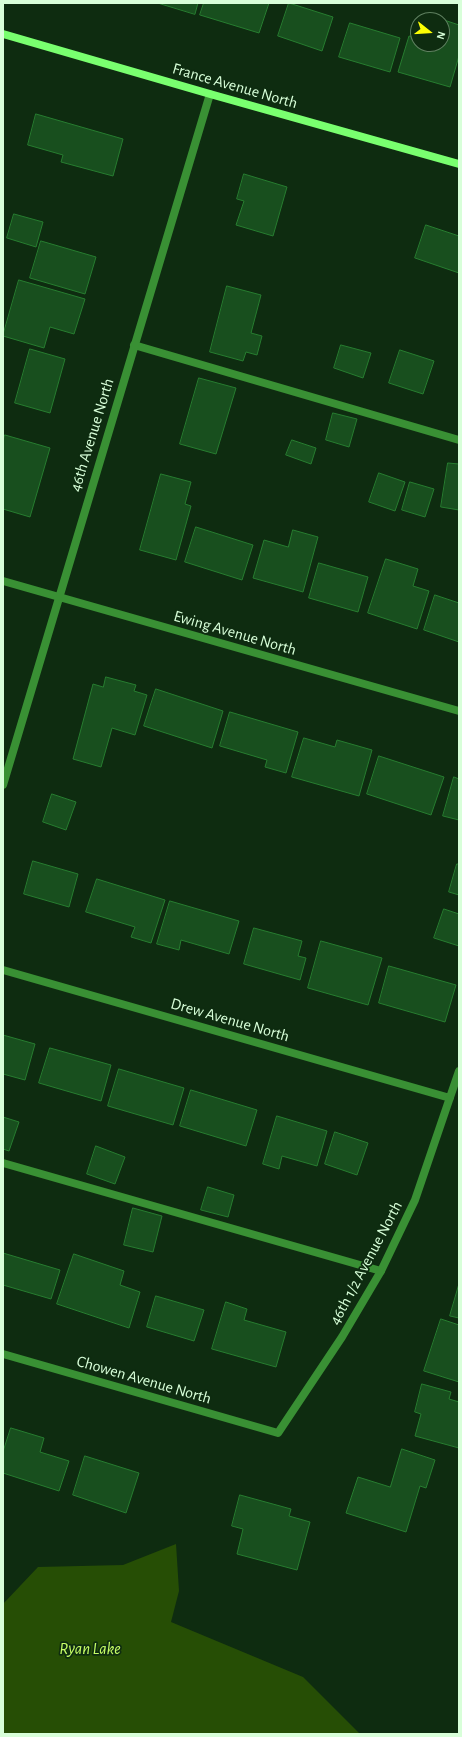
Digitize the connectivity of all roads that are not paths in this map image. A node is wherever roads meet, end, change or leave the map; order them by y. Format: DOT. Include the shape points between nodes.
graph roads {
  1 [pos="3,34"];
  2 [pos="210,94"];
  3 [pos="459,164"];
  4 [pos="134,345"];
  5 [pos="459,440"];
  6 [pos="3,581"];
  7 [pos="58,597"];
  8 [pos="459,711"];
  9 [pos="5,772"];
  10 [pos="3,785"];
  11 [pos="3,970"];
  12 [pos="459,1071"];
  13 [pos="450,1098"];
  14 [pos="3,1163"];
  15 [pos="381,1271"];
  16 [pos="3,1354"];
  17 [pos="278,1432"];
  1 -- 2 [label="street, France Avenue North"];
  2 -- 3 [label="street, France Avenue North"];
  2 -- 4 [label="street, 46th Avenue North"];
  4 -- 5 [label="street"];
  4 -- 7 [label="street, 46th Avenue North"];
  6 -- 7 [label="street, Ewing Avenue North"];
  7 -- 8 [label="street, Ewing Avenue North"];
  7 -- 9 [label="street, 46th Avenue North"];
  9 -- 10 [label="street, 46th Avenue North"];
  11 -- 13 [label="street, Drew Avenue North"];
  12 -- 13 [label="street, 46th 1/2 Avenue North"];
  13 -- 15 [label="street, 46th 1/2 Avenue North" via="415,1200"];
  14 -- 15 [label="street"];
  15 -- 17 [label="street, 46th 1/2 Avenue North" via="342,1337"];
  16 -- 17 [label="street, Chowen Avenue North"];
}
